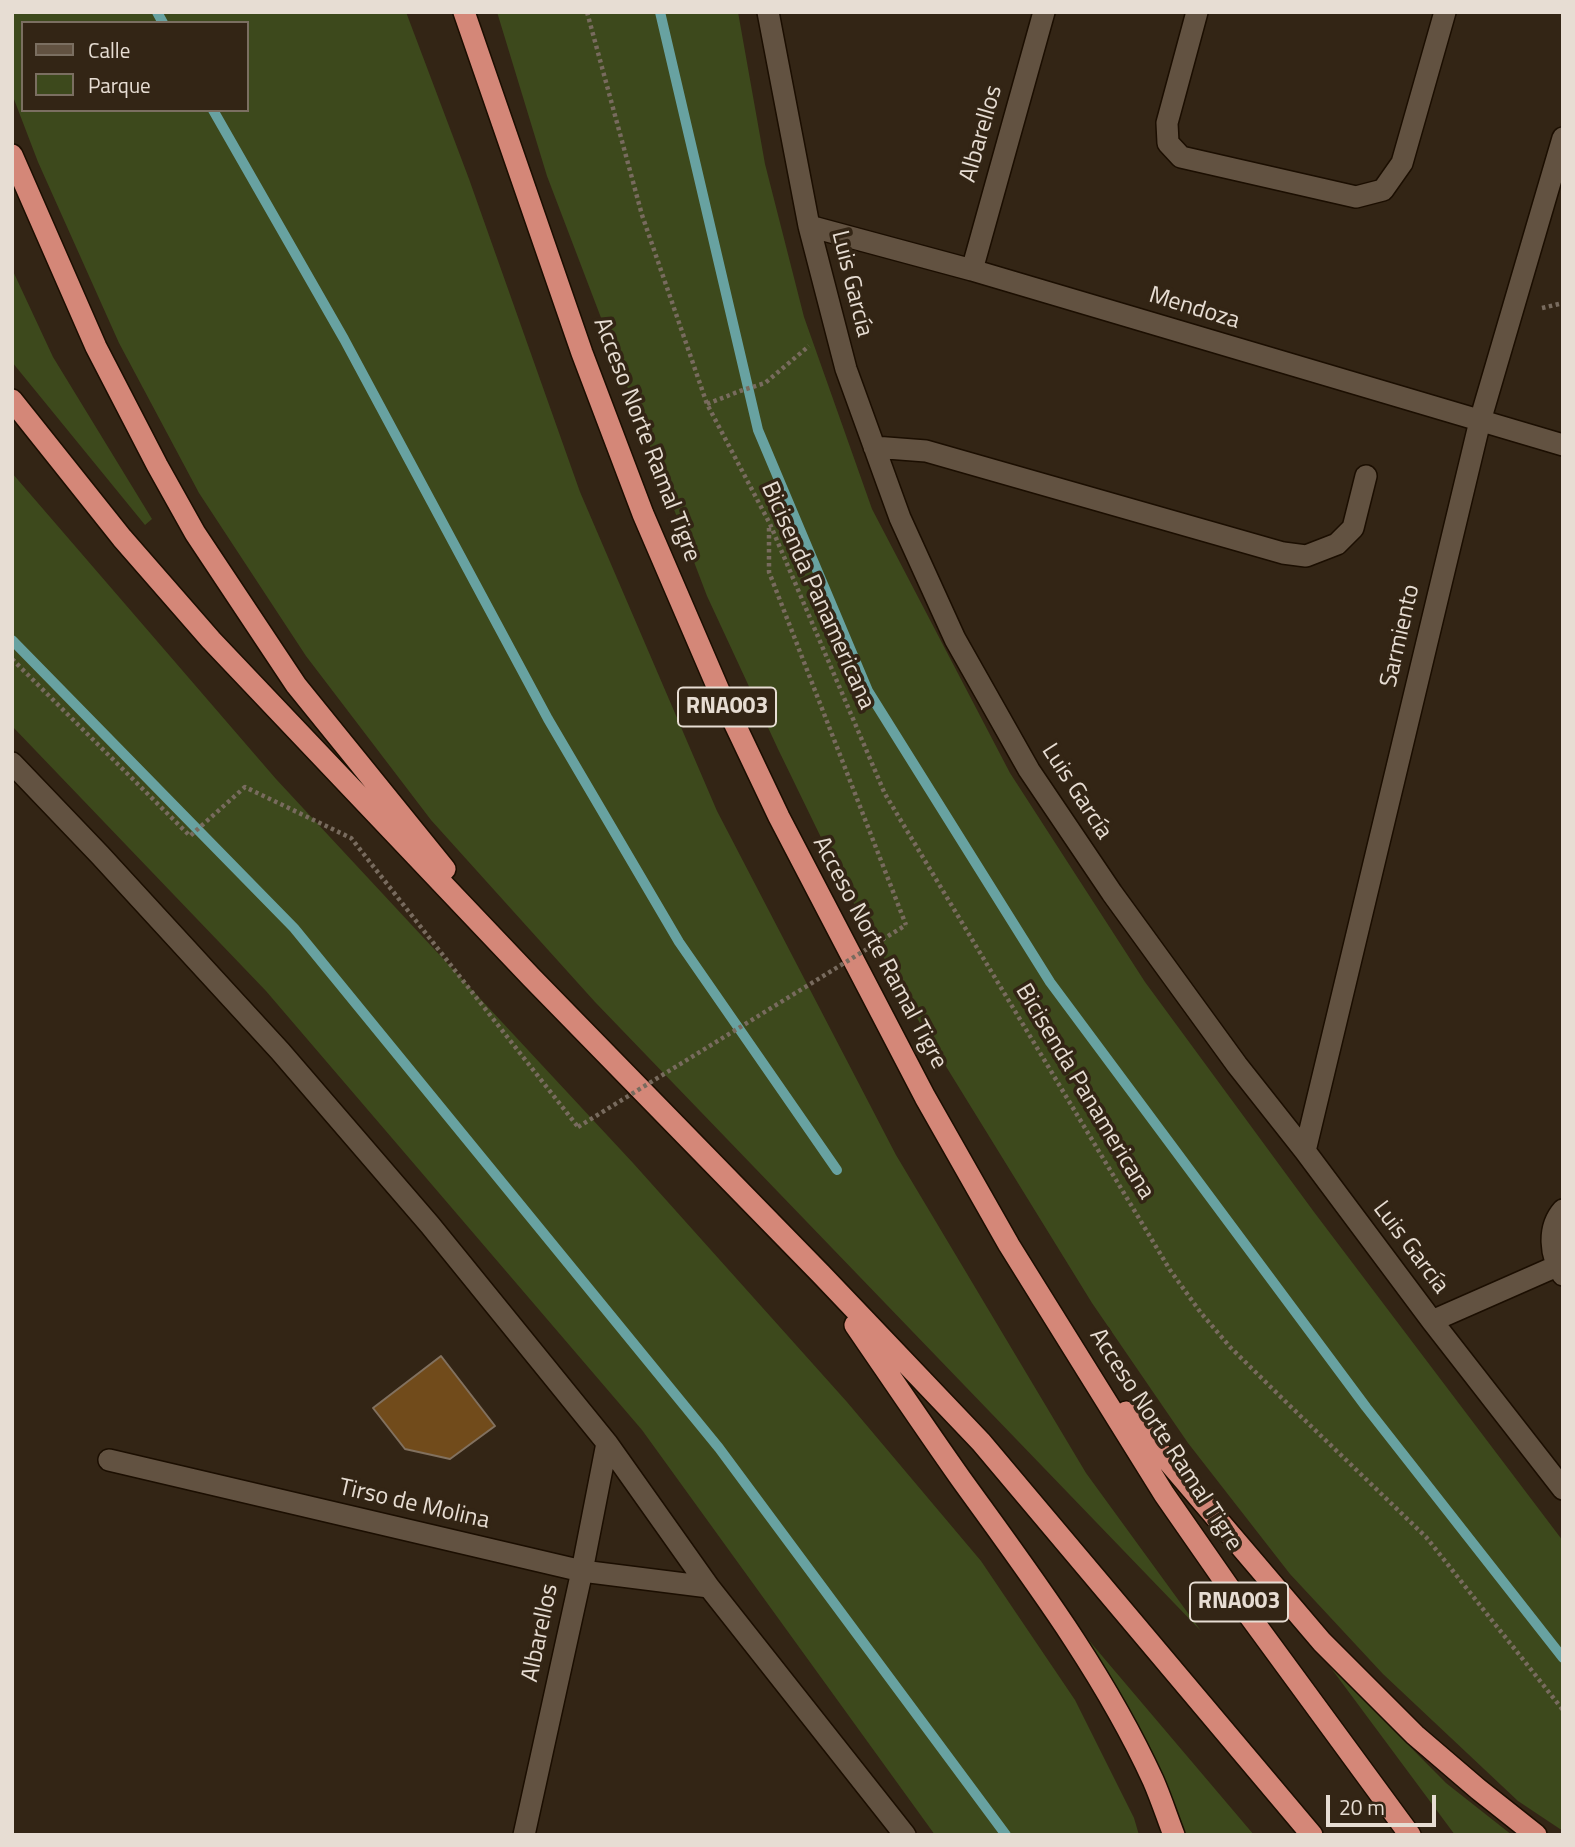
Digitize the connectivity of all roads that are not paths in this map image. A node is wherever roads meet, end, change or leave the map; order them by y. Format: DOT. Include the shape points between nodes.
graph roads {
  1 [pos="464,12"];
  2 [pos="768,12"];
  3 [pos="1044,12"];
  4 [pos="1197,12"];
  5 [pos="1445,12"];
  6 [pos="1563,138"];
  7 [pos="12,155"];
  8 [pos="809,226"];
  9 [pos="972,270"];
  10 [pos="12,400"];
  11 [pos="1480,421"];
  12 [pos="1563,445"];
  13 [pos="874,447"];
  14 [pos="1366,476"];
  15 [pos="12,763"];
  16 [pos="531,977"];
  17 [pos="1305,1151"];
  18 [pos="1563,1210"];
  19 [pos="1560,1270"];
  20 [pos="821,1274"];
  21 [pos="1432,1321"];
  22 [pos="1082,1360"];
  23 [pos="607,1443"];
  24 [pos="109,1460"];
  25 [pos="1563,1489"];
  26 [pos="582,1571"];
  27 [pos="709,1587"];
  28 [pos="524,1835"];
  29 [pos="905,1835"];
  30 [pos="1174,1835"];
  31 [pos="1312,1835"];
  32 [pos="1409,1835"];
  33 [pos="1535,1835"];
  1 -- 22 [label="highway, Acceso Norte Ramal Tigre / RNA003" via="582,353 643,514 720,693 925,1097 1009,1245"];
  2 -- 8 [label="street, Luis García"];
  3 -- 9 [label="street, Albarellos"];
  4 -- 5 [label="street" via="1167,123 1168,143 1181,157 1356,197 1384,190 1402,163"];
  6 -- 11 [label="street, Sarmiento"];
  7 -- 16 [label="highway" via="96,346 195,533 296,685"];
  8 -- 9 [label="street, Mendoza"];
  8 -- 13 [label="street, Luis García" via="846,369"];
  9 -- 11 [label="street, Mendoza"];
  10 -- 16 [label="highway" via="211,640"];
  11 -- 12 [label="street, Mendoza"];
  11 -- 17 [label="street, Sarmiento"];
  13 -- 14 [label="street" via="926,451 1283,554 1306,556 1337,544 1353,528"];
  13 -- 17 [label="street, Luis García" via="955,639 1029,770 1119,904"];
  15 -- 23 [label="street" via="280,1051 430,1225"];
  16 -- 20 [label="highway"];
  17 -- 21 [label="street, Luis García"];
  18 -- 19 [label="street" via="1552,1232 1552,1250"];
  19 -- 21 [label="street"];
  20 -- 30 [label="highway" via="1096,1673 1154,1781"];
  20 -- 31 [label="highway" via="981,1442"];
  21 -- 25 [label="street, Luis García"];
  22 -- 32 [label="highway, Acceso Norte Ramal Tigre / RNA003" via="1237,1599"];
  22 -- 33 [label="highway" via="1322,1642 1415,1735"];
  23 -- 26 [label="street, Albarellos"];
  23 -- 27 [label="street"];
  24 -- 26 [label="street, Tirso de Molina"];
  26 -- 27 [label="street, Tirso de Molina"];
  26 -- 28 [label="street, Albarellos"];
  27 -- 29 [label="street"];
}
